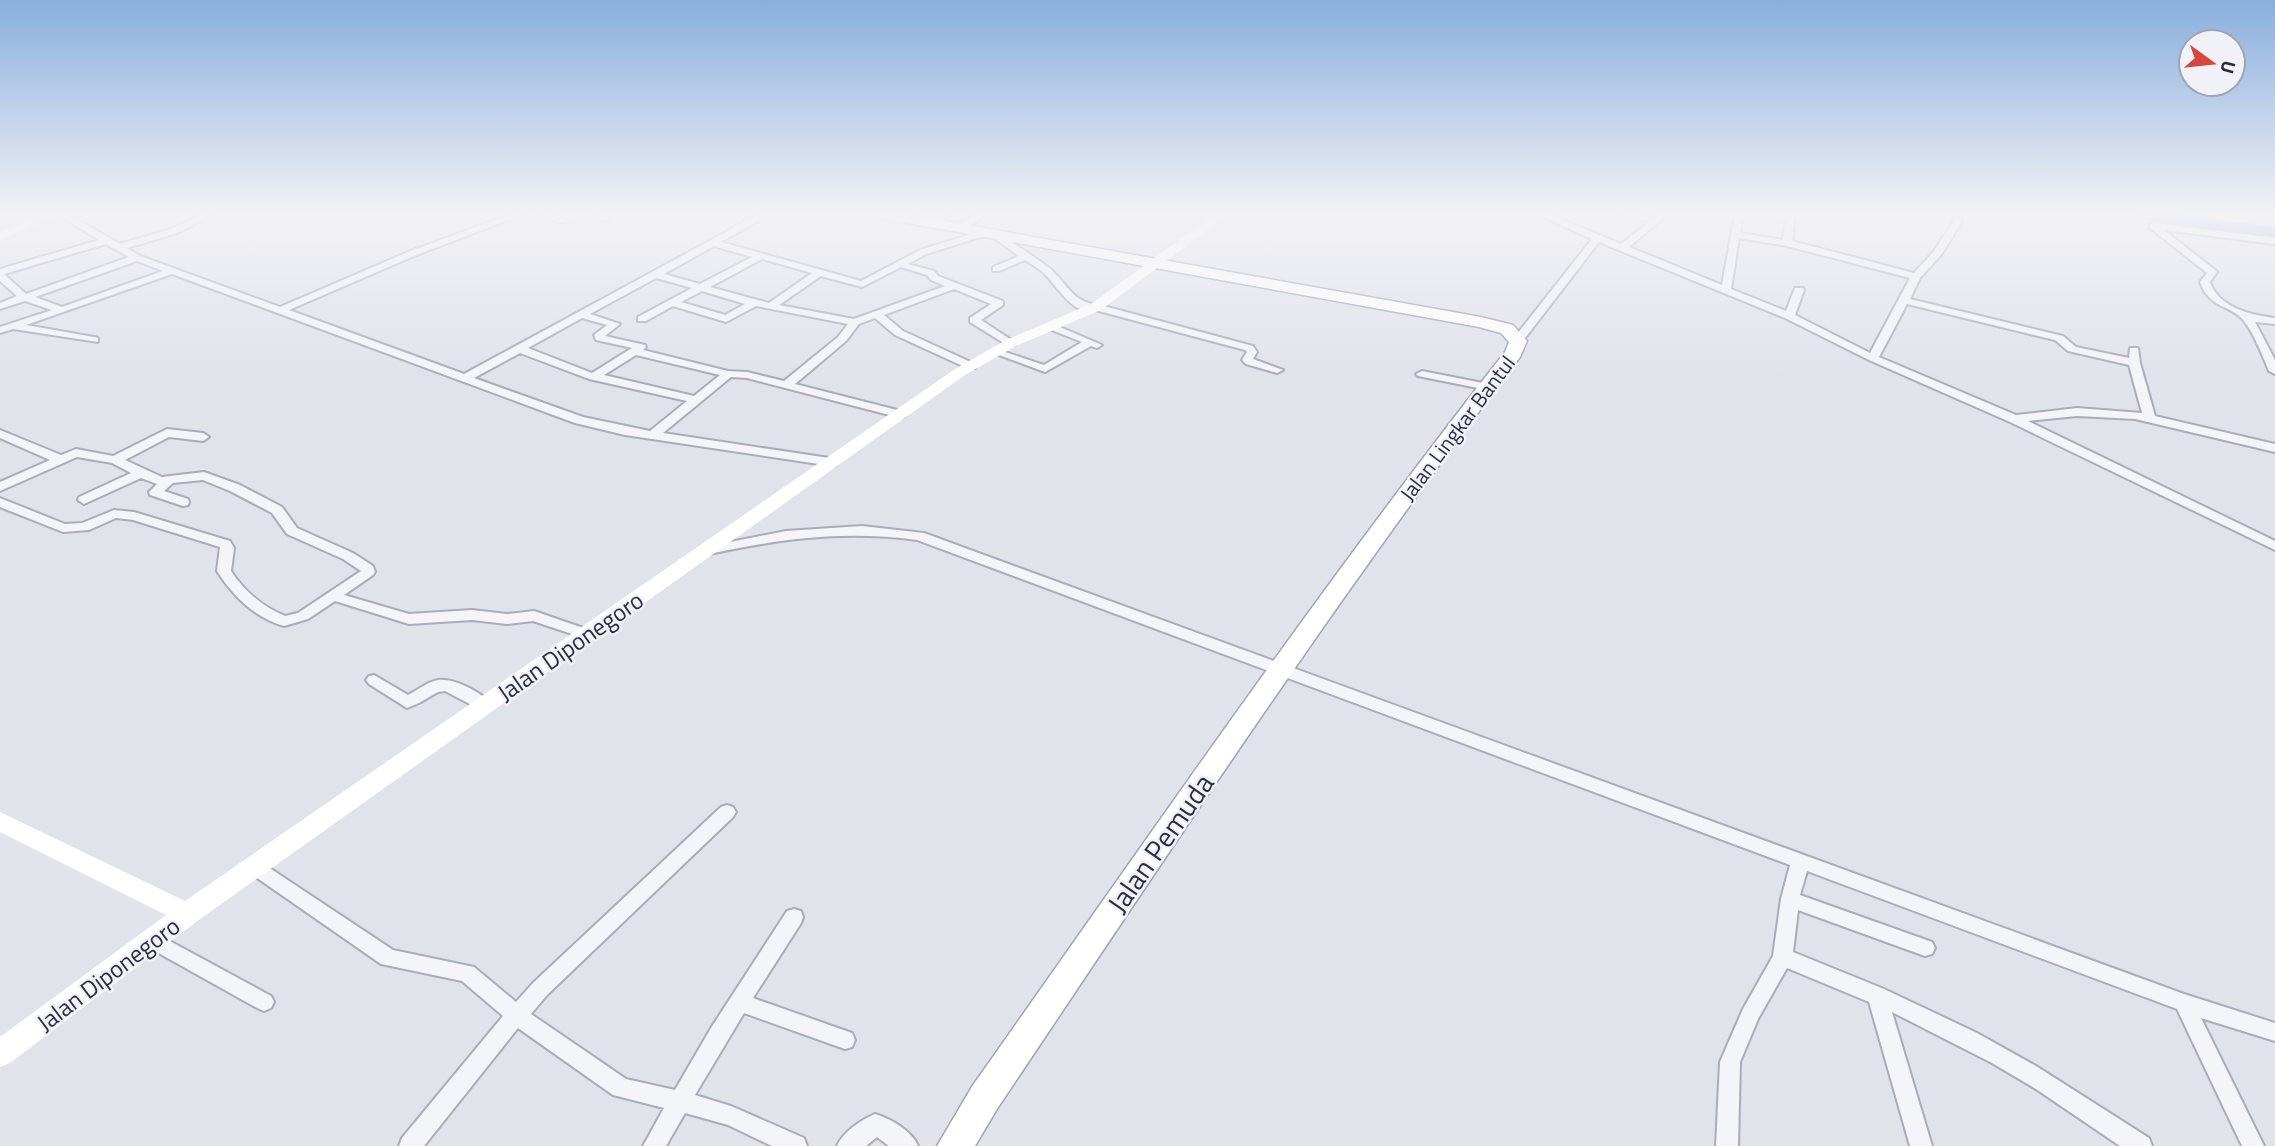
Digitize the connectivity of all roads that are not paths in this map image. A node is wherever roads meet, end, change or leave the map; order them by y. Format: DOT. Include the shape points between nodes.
graph roads {
  1 [pos="21,267"];
  2 [pos="110,267"];
  3 [pos="163,267"];
  4 [pos="379,267"];
  5 [pos="666,267"];
  6 [pos="740,267"];
  7 [pos="803,267"];
  8 [pos="893,267"];
  9 [pos="911,267"];
  10 [pos="1000,267"];
  11 [pos="1041,267"];
  12 [pos="1150,267"];
  13 [pos="1181,267"];
  14 [pos="1574,267"];
  15 [pos="1670,267"];
  16 [pos="1730,267"];
  17 [pos="1880,267"];
  18 [pos="1925,267"];
  19 [pos="2206,267"];
  20 [pos="996,269"];
  21 [pos="172,271"];
  22 [pos="820,272"];
  23 [pos="0,274"];
  24 [pos="654,274"];
  25 [pos="1916,277"];
  26 [pos="953,286"];
  27 [pos="702,288"];
  28 [pos="1726,290"];
  29 [pos="1799,290"];
  30 [pos="24,297"];
  31 [pos="1903,300"];
  32 [pos="673,303"];
  33 [pos="754,303"];
  34 [pos="0,306"];
  35 [pos="769,307"];
  36 [pos="1094,308"];
  37 [pos="59,309"];
  38 [pos="281,310"];
  39 [pos="877,314"];
  40 [pos="581,315"];
  41 [pos="1789,316"];
  42 [pos="2248,318"];
  43 [pos="642,319"];
  44 [pos="2275,321"];
  45 [pos="855,322"];
  46 [pos="1053,327"];
  47 [pos="5,328"];
  48 [pos="1513,334"];
  49 [pos="94,340"];
  50 [pos="1003,348"];
  51 [pos="520,349"];
  52 [pos="2134,350"];
  53 [pos="636,352"];
  54 [pos="1873,359"];
  55 [pos="2134,363"];
  56 [pos="971,366"];
  57 [pos="1277,370"];
  58 [pos="2275,371"];
  59 [pos="728,374"];
  60 [pos="1422,374"];
  61 [pos="467,377"];
  62 [pos="593,377"];
  63 [pos="786,385"];
  64 [pos="1488,387"];
  65 [pos="696,400"];
  66 [pos="901,414"];
  67 [pos="2148,417"];
  68 [pos="2014,419"];
  69 [pos="0,434"];
  70 [pos="653,435"];
  71 [pos="203,437"];
  72 [pos="2275,449"];
  73 [pos="60,459"];
  74 [pos="115,460"];
  75 [pos="832,463"];
  76 [pos="141,472"];
  77 [pos="168,481"];
  78 [pos="0,487"];
  79 [pos="84,500"];
  80 [pos="0,502"];
  81 [pos="183,502"];
  82 [pos="1376,536"];
  83 [pos="2275,546"];
  84 [pos="705,551"];
  85 [pos="333,596"];
  86 [pos="587,634"];
  87 [pos="1281,669"];
  88 [pos="374,680"];
  89 [pos="485,706"];
  90 [pos="727,812"];
  91 [pos="0,821"];
  92 [pos="1801,860"];
  93 [pos="256,868"];
  94 [pos="1790,899"];
  95 [pos="187,914"];
  96 [pos="793,917"];
  97 [pos="153,940"];
  98 [pos="1925,948"];
  99 [pos="1783,957"];
  100 [pos="1877,995"];
  101 [pos="264,1002"];
  102 [pos="739,1002"];
  103 [pos="2184,1003"];
  104 [pos="516,1015"];
  105 [pos="2275,1032"];
  106 [pos="845,1040"];
  107 [pos="0,1054"];
  108 [pos="679,1101"];
  109 [pos="410,1146"];
  110 [pos="654,1146"];
  111 [pos="796,1146"];
  112 [pos="848,1146"];
  113 [pos="907,1146"];
  114 [pos="955,1146"];
  115 [pos="1727,1146"];
  116 [pos="1922,1146"];
  117 [pos="2141,1146"];
  118 [pos="2253,1146"];
  1 -- 23 [label="street"];
  2 -- 30 [label="street"];
  3 -- 21 [label="street"];
  4 -- 38 [label="street"];
  5 -- 24 [label="street"];
  6 -- 27 [label="street"];
  7 -- 22 [label="street"];
  8 -- 22 [label="street" via="865,283"];
  9 -- 26 [label="street"];
  10 -- 20 [label="street"];
  11 -- 36 [label="street" via="1064,294"];
  12 -- 36 [label="main road, Jalan Diponegoro"];
  13 -- 48 [label="main road, Jalan Lingkar Bantul" via="1481,321"];
  14 -- 48 [label="street" via="1530,324"];
  15 -- 28 [label="street"];
  16 -- 28 [label="street"];
  17 -- 25 [label="street"];
  18 -- 25 [label="street"];
  19 -- 42 [label="street" via="2212,272 2205,282 2209,292"];
  21 -- 37 [label="street"];
  21 -- 38 [label="street"];
  22 -- 35 [label="street"];
  23 -- 30 [label="street"];
  24 -- 27 [label="street"];
  24 -- 40 [label="street"];
  25 -- 31 [label="street"];
  26 -- 39 [label="street"];
  26 -- 50 [label="street" via="999,303 974,320"];
  27 -- 32 [label="street"];
  27 -- 33 [label="street"];
  28 -- 41 [label="street"];
  29 -- 41 [label="street"];
  30 -- 34 [label="street"];
  30 -- 37 [label="street"];
  31 -- 54 [label="street"];
  31 -- 55 [label="street" via="2059,338 2072,349"];
  32 -- 33 [label="street" via="726,319"];
  32 -- 43 [label="street"];
  33 -- 35 [label="street"];
  35 -- 45 [label="street"];
  36 -- 46 [label="main road, Jalan Diponegoro"];
  36 -- 57 [label="street" via="1249,348 1252,352 1247,360"];
  37 -- 47 [label="street"];
  38 -- 61 [label="street"];
  39 -- 45 [label="street"];
  39 -- 56 [label="street" via="899,334"];
  40 -- 51 [label="street"];
  40 -- 53 [label="street" via="615,324 598,337 640,346"];
  41 -- 54 [label="street"];
  42 -- 44 [label="street"];
  42 -- 58 [label="street"];
  45 -- 63 [label="street" via="842,339"];
  46 -- 50 [label="main road, Jalan Diponegoro"];
  46 -- 50 [label="street" via="1095,344 1045,369"];
  47 -- 49 [label="street"];
  48 -- 64 [label="main road, Jalan Lingkar Bantul" via="1517,349"];
  50 -- 56 [label="main road, Jalan Diponegoro"];
  51 -- 61 [label="street"];
  51 -- 62 [label="street"];
  52 -- 55 [label="street"];
  53 -- 59 [label="street"];
  53 -- 62 [label="street"];
  54 -- 68 [label="street"];
  55 -- 67 [label="street"];
  56 -- 66 [label="main road, Jalan Diponegoro"];
  59 -- 63 [label="street"];
  59 -- 65 [label="street"];
  60 -- 64 [label="street"];
  61 -- 70 [label="street" via="579,420"];
  62 -- 65 [label="street"];
  63 -- 66 [label="street"];
  64 -- 82 [label="main road, Jalan Lingkar Bantul"];
  65 -- 70 [label="street"];
  66 -- 75 [label="main road, Jalan Diponegoro"];
  67 -- 68 [label="street" via="2087,412"];
  67 -- 72 [label="street"];
  68 -- 83 [label="street"];
  69 -- 73 [label="street"];
  70 -- 75 [label="street"];
  71 -- 74 [label="street" via="167,433"];
  73 -- 74 [label="street" via="82,453"];
  73 -- 78 [label="street"];
  74 -- 76 [label="street"];
  75 -- 84 [label="main road, Jalan Diponegoro"];
  76 -- 77 [label="street"];
  76 -- 79 [label="street"];
  77 -- 81 [label="street" via="155,492"];
  77 -- 85 [label="street" via="204,476 235,488 277,510 292,531 368,569 366,575"];
  80 -- 85 [label="street" via="62,528 125,515 225,544 224,571 231,583 282,621 298,618"];
  82 -- 87 [label="main road, Jalan Pemuda"];
  84 -- 86 [label="main road, Jalan Diponegoro"];
  84 -- 87 [label="street" via="818,529 919,536"];
  85 -- 86 [label="street" via="409,619 534,616"];
  86 -- 89 [label="main road, Jalan Diponegoro"];
  87 -- 92 [label="street"];
  87 -- 114 [label="main road, Jalan Pemuda"];
  88 -- 89 [label="street" via="407,702 434,686 447,684"];
  89 -- 93 [label="main road, Jalan Diponegoro"];
  90 -- 104 [label="street"];
  91 -- 95 [label="main road"];
  92 -- 94 [label="street"];
  92 -- 103 [label="street"];
  93 -- 95 [label="main road, Jalan Diponegoro"];
  93 -- 104 [label="street" via="379,954 467,973"];
  94 -- 98 [label="street"];
  94 -- 99 [label="street"];
  95 -- 97 [label="main road, Jalan Diponegoro"];
  96 -- 102 [label="street"];
  97 -- 101 [label="street"];
  97 -- 107 [label="main road, Jalan Diponegoro"];
  99 -- 100 [label="street"];
  99 -- 115 [label="street" via="1730,1062"];
  100 -- 116 [label="street"];
  100 -- 117 [label="street" via="1977,1043"];
  102 -- 106 [label="street"];
  102 -- 108 [label="street"];
  103 -- 105 [label="street"];
  103 -- 118 [label="street"];
  104 -- 108 [label="street" via="621,1088"];
  104 -- 109 [label="street"];
  108 -- 110 [label="street"];
  108 -- 111 [label="street" via="731,1116"];
  112 -- 113 [label="street" via="875,1125"];
}
